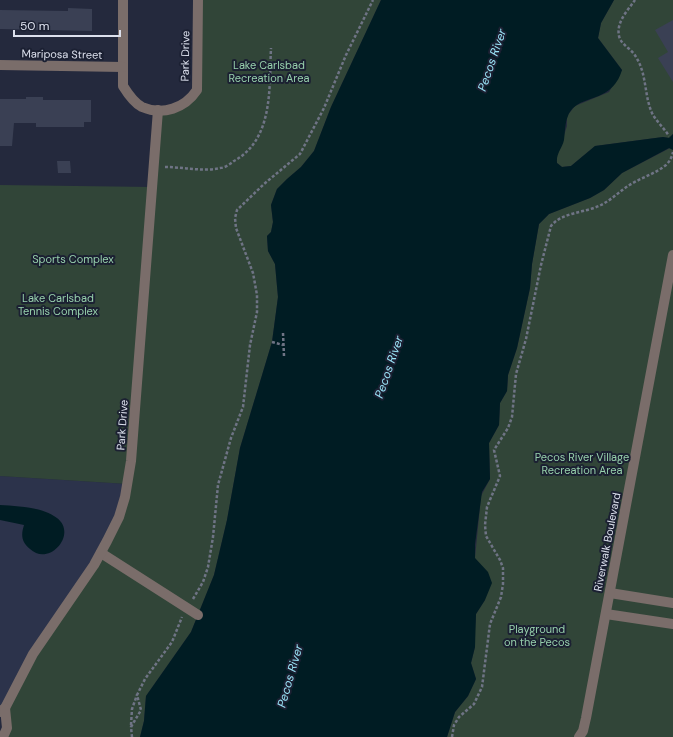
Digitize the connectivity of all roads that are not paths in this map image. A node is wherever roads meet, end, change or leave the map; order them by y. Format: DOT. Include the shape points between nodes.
graph roads {
  1 [pos="124,0"];
  2 [pos="198,0"];
  3 [pos="0,65"];
  4 [pos="123,67"];
  5 [pos="158,110"];
  6 [pos="673,255"];
  7 [pos="100,553"];
  8 [pos="610,592"];
  9 [pos="673,602"];
  10 [pos="606,614"];
  11 [pos="198,615"];
  12 [pos="673,624"];
  13 [pos="2,710"];
  14 [pos="3,737"];
  15 [pos="579,737"];
  1 -- 4 [label="street, Park Drive"];
  2 -- 5 [label="street, Park Drive" via="197,90 183,106"];
  3 -- 4 [label="street, Mariposa Street"];
  4 -- 5 [label="street, Park Drive" via="123,86 130,97 142,107"];
  5 -- 7 [label="street, Park Drive" via="128,484 119,516"];
  6 -- 8 [label="street, Riverwalk Boulevard"];
  7 -- 11 [label="street"];
  7 -- 13 [label="street, Park Drive" via="33,654"];
  8 -- 9 [label="street"];
  8 -- 10 [label="street, Riverwalk Boulevard"];
  10 -- 12 [label="street"];
  10 -- 15 [label="street, Riverwalk Boulevard" via="586,718"];
  13 -- 14 [label="street, Park Drive" via="7,728"];
}
